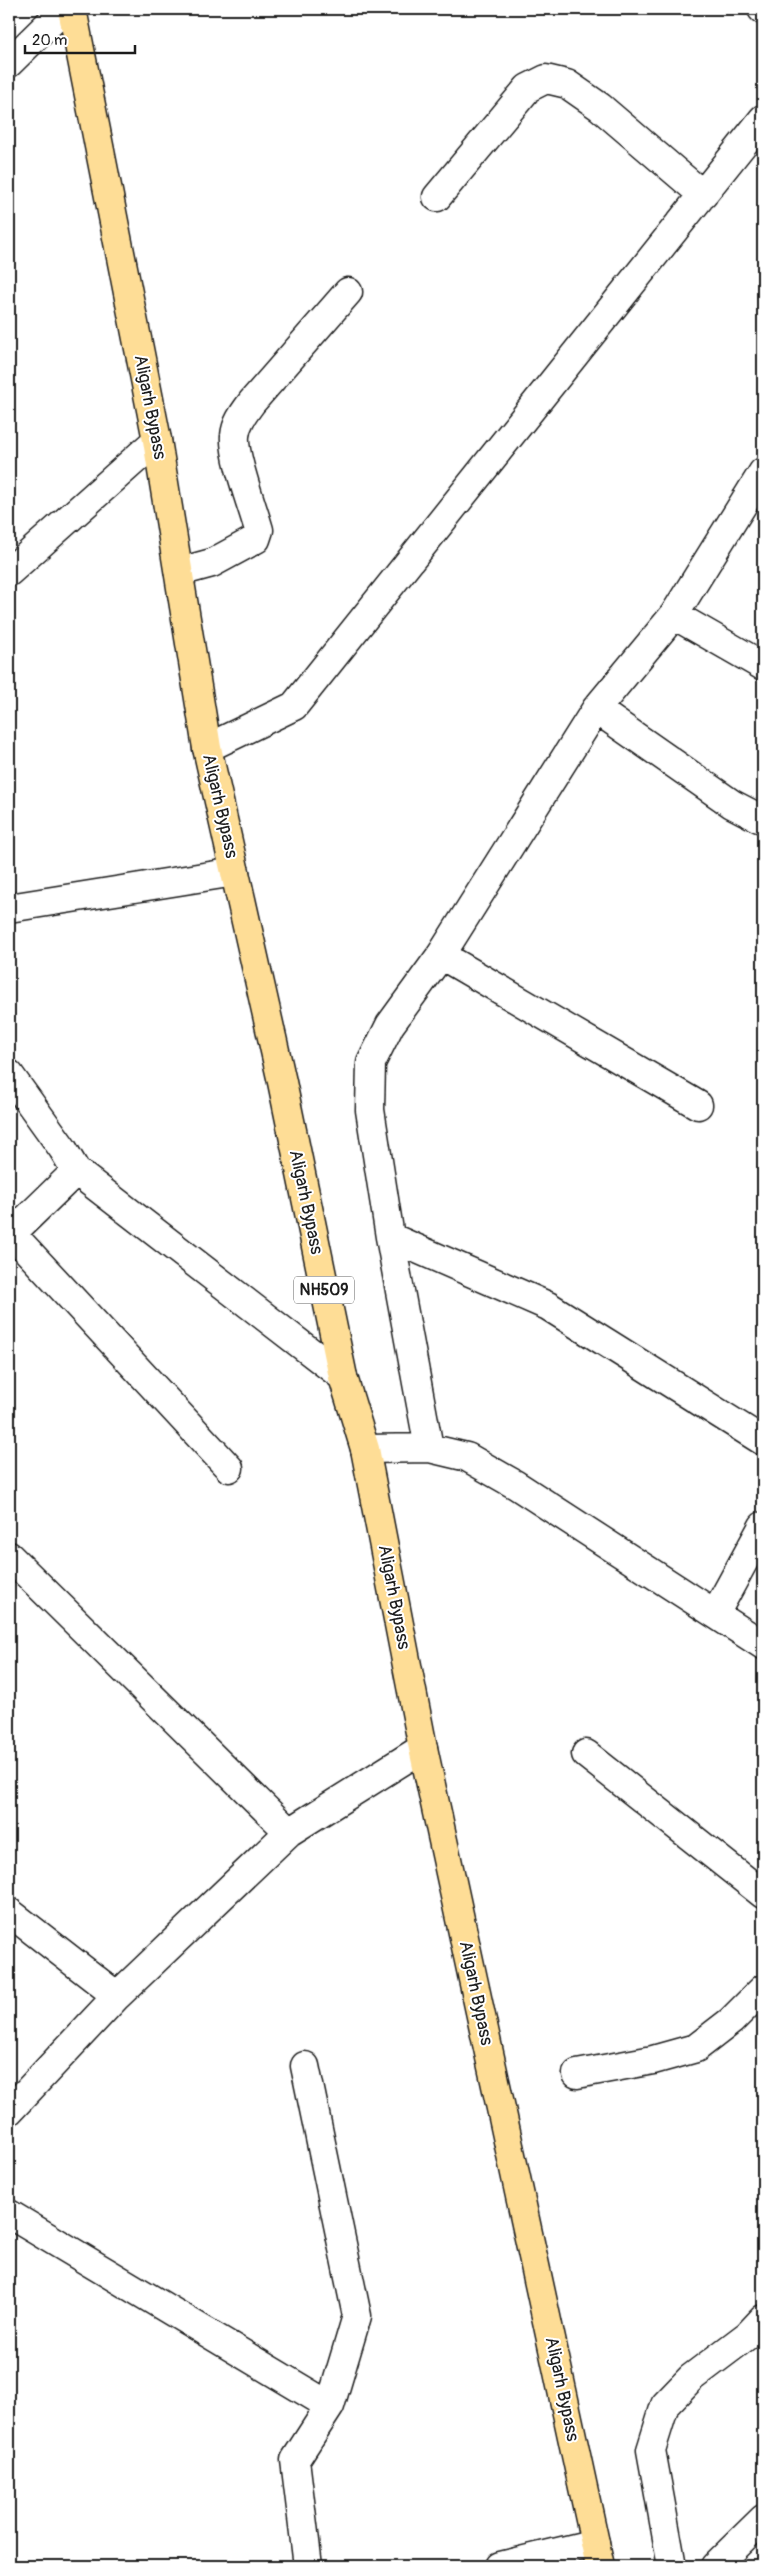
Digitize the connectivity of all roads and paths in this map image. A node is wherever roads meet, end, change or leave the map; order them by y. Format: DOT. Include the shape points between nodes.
graph roads {
  1 [pos="64,9"];
  2 [pos="72,9"];
  3 [pos="9,63"];
  4 [pos="763,119"];
  5 [pos="703,195"];
  6 [pos="437,197"];
  7 [pos="348,292"];
  8 [pos="157,440"];
  9 [pos="763,472"];
  10 [pos="9,572"];
  11 [pos="178,572"];
  12 [pos="674,615"];
  13 [pos="763,666"];
  14 [pos="596,709"];
  15 [pos="207,748"];
  16 [pos="763,816"];
  17 [pos="235,872"];
  18 [pos="9,908"];
  19 [pos="441,955"];
  20 [pos="9,1074"];
  21 [pos="698,1105"];
  22 [pos="76,1171"];
  23 [pos="10,1234"];
  24 [pos="390,1237"];
  25 [pos="343,1377"];
  26 [pos="763,1441"];
  27 [pos="423,1447"];
  28 [pos="374,1449"];
  29 [pos="229,1468"];
  30 [pos="763,1526"];
  31 [pos="9,1556"];
  32 [pos="715,1614"];
  33 [pos="763,1645"];
  34 [pos="423,1748"];
  35 [pos="586,1754"];
  36 [pos="289,1832"];
  37 [pos="763,1894"];
  38 [pos="9,1912"];
  39 [pos="763,1989"];
  40 [pos="117,1996"];
  41 [pos="305,2066"];
  42 [pos="577,2074"];
  43 [pos="9,2111"];
  44 [pos="9,2214"];
  45 [pos="763,2319"];
  46 [pos="330,2406"];
  47 [pos="763,2519"];
  48 [pos="598,2555"];
  49 [pos="308,2566"];
  50 [pos="500,2566"];
  51 [pos="672,2566"];
  52 [pos="715,2566"];
  1 -- 3 [label="street"];
  2 -- 8 [label="highway, Aligarh Bypass / NH509"];
  4 -- 5 [label="street"];
  5 -- 6 [label="street" via="600,107 567,84 546,78 528,88"];
  5 -- 15 [label="street" via="294,706"];
  7 -- 11 [label="street" via="238,422 236,450 259,530 256,539 212,563"];
  8 -- 10 [label="street"];
  8 -- 11 [label="highway, Aligarh Bypass / NH509"];
  9 -- 12 [label="street"];
  11 -- 15 [label="highway, Aligarh Bypass / NH509"];
  12 -- 13 [label="street"];
  12 -- 14 [label="street"];
  14 -- 16 [label="street" via="732,804 759,818"];
  14 -- 19 [label="street"];
  15 -- 17 [label="highway, Aligarh Bypass / NH509"];
  17 -- 18 [label="street"];
  17 -- 25 [label="highway, Aligarh Bypass / NH509"];
  19 -- 21 [label="street"];
  19 -- 24 [label="street" via="390,1025 371,1063 370,1110"];
  20 -- 22 [label="street"];
  22 -- 23 [label="street"];
  22 -- 25 [label="street"];
  23 -- 29 [label="street"];
  24 -- 26 [label="street" via="548,1306"];
  24 -- 27 [label="street"];
  25 -- 28 [label="highway, Aligarh Bypass / NH509"];
  27 -- 28 [label="street"];
  27 -- 32 [label="street" via="467,1457"];
  28 -- 34 [label="highway, Aligarh Bypass / NH509"];
  30 -- 32 [label="street"];
  31 -- 36 [label="street"];
  32 -- 33 [label="street"];
  34 -- 36 [label="street"];
  34 -- 48 [label="highway, Aligarh Bypass / NH509"];
  35 -- 37 [label="street"];
  36 -- 40 [label="street"];
  38 -- 40 [label="street"];
  39 -- 42 [label="street" via="731,2022 696,2048 653,2060"];
  40 -- 43 [label="street"];
  41 -- 46 [label="street" via="358,2316"];
  44 -- 46 [label="street"];
  45 -- 51 [label="street" via="748,2335 691,2378 665,2406 651,2450"];
  46 -- 49 [label="street" via="295,2460"];
  47 -- 52 [label="street"];
  48 -- 50 [label="street"];
}
